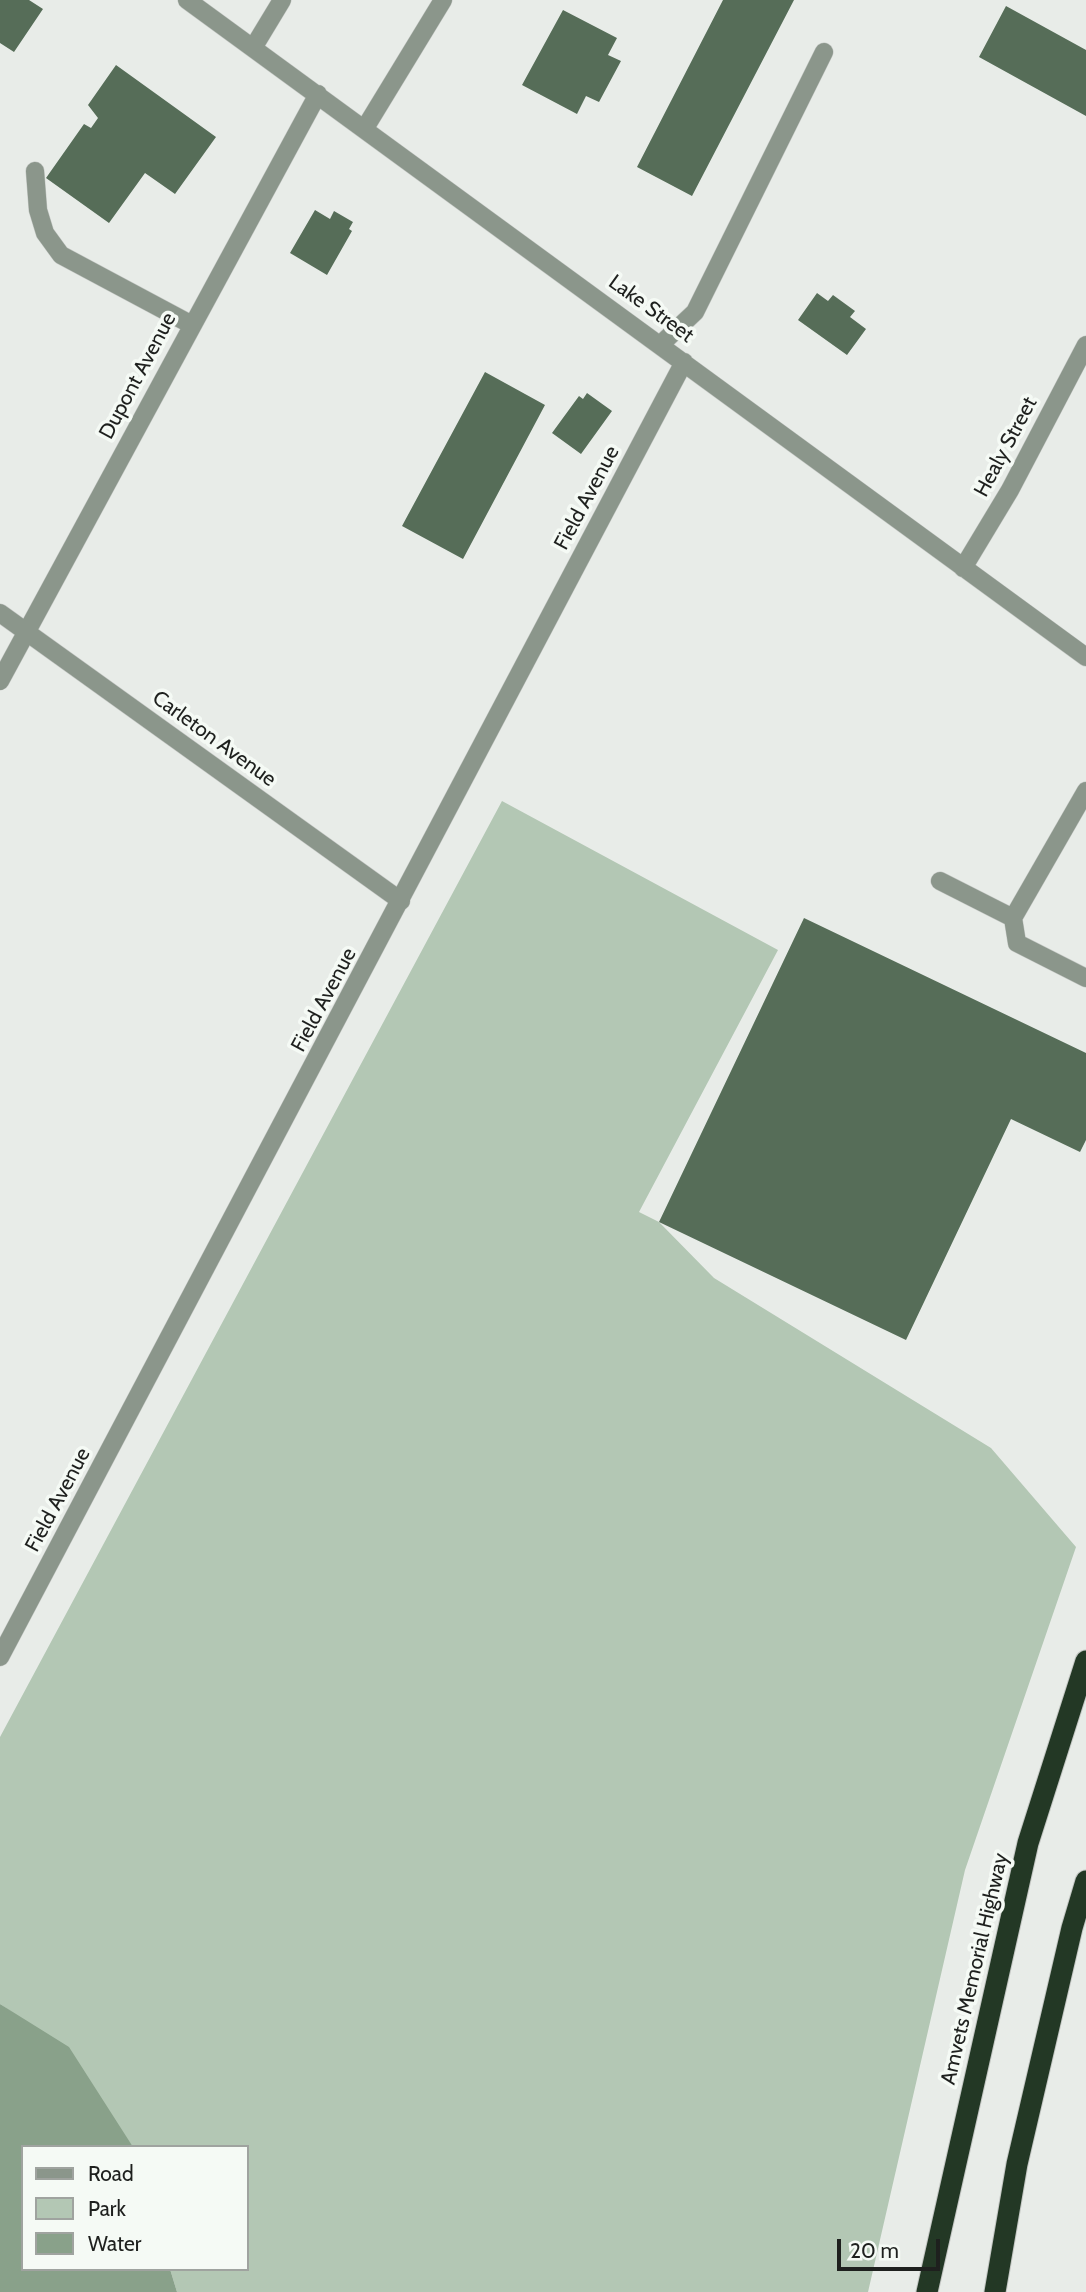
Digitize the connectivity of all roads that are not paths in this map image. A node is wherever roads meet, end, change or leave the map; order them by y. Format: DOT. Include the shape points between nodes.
graph roads {
  1 [pos="187,0"];
  2 [pos="282,0"];
  3 [pos="443,0"];
  4 [pos="253,48"];
  5 [pos="824,52"];
  6 [pos="318,94"];
  7 [pos="365,128"];
  8 [pos="35,171"];
  9 [pos="191,325"];
  10 [pos="660,345"];
  11 [pos="1086,345"];
  12 [pos="684,362"];
  13 [pos="963,568"];
  14 [pos="0,613"];
  15 [pos="26,632"];
  16 [pos="1086,657"];
  17 [pos="0,681"];
  18 [pos="1086,791"];
  19 [pos="940,881"];
  20 [pos="401,901"];
  21 [pos="1013,918"];
  22 [pos="1086,978"];
  23 [pos="0,1657"];
  24 [pos="1086,1661"];
  25 [pos="1086,1881"];
  26 [pos="928,2292"];
  27 [pos="995,2292"];
  1 -- 4 [label="street, Lake Street"];
  2 -- 4 [label="street"];
  3 -- 7 [label="street"];
  4 -- 6 [label="street, Lake Street"];
  5 -- 10 [label="street" via="695,312"];
  6 -- 7 [label="street, Lake Street"];
  6 -- 9 [label="street, Dupont Avenue"];
  7 -- 10 [label="street, Lake Street"];
  8 -- 9 [label="street" via="37,210 45,233 61,255"];
  9 -- 15 [label="street, Dupont Avenue"];
  10 -- 12 [label="street, Lake Street"];
  11 -- 13 [label="street, Healy Street"];
  12 -- 13 [label="street, Lake Street"];
  12 -- 20 [label="street, Field Avenue"];
  13 -- 16 [label="street, Lake Street"];
  14 -- 15 [label="street, Carleton Avenue"];
  15 -- 17 [label="street, Dupont Avenue"];
  15 -- 20 [label="street, Carleton Avenue"];
  18 -- 21 [label="street"];
  19 -- 21 [label="street"];
  20 -- 23 [label="street, Field Avenue"];
  21 -- 22 [label="street" via="1017,943"];
  24 -- 26 [label="highway, Amvets Memorial Highway" via="1028,1843"];
  25 -- 27 [label="highway" via="1017,2164"];
}
